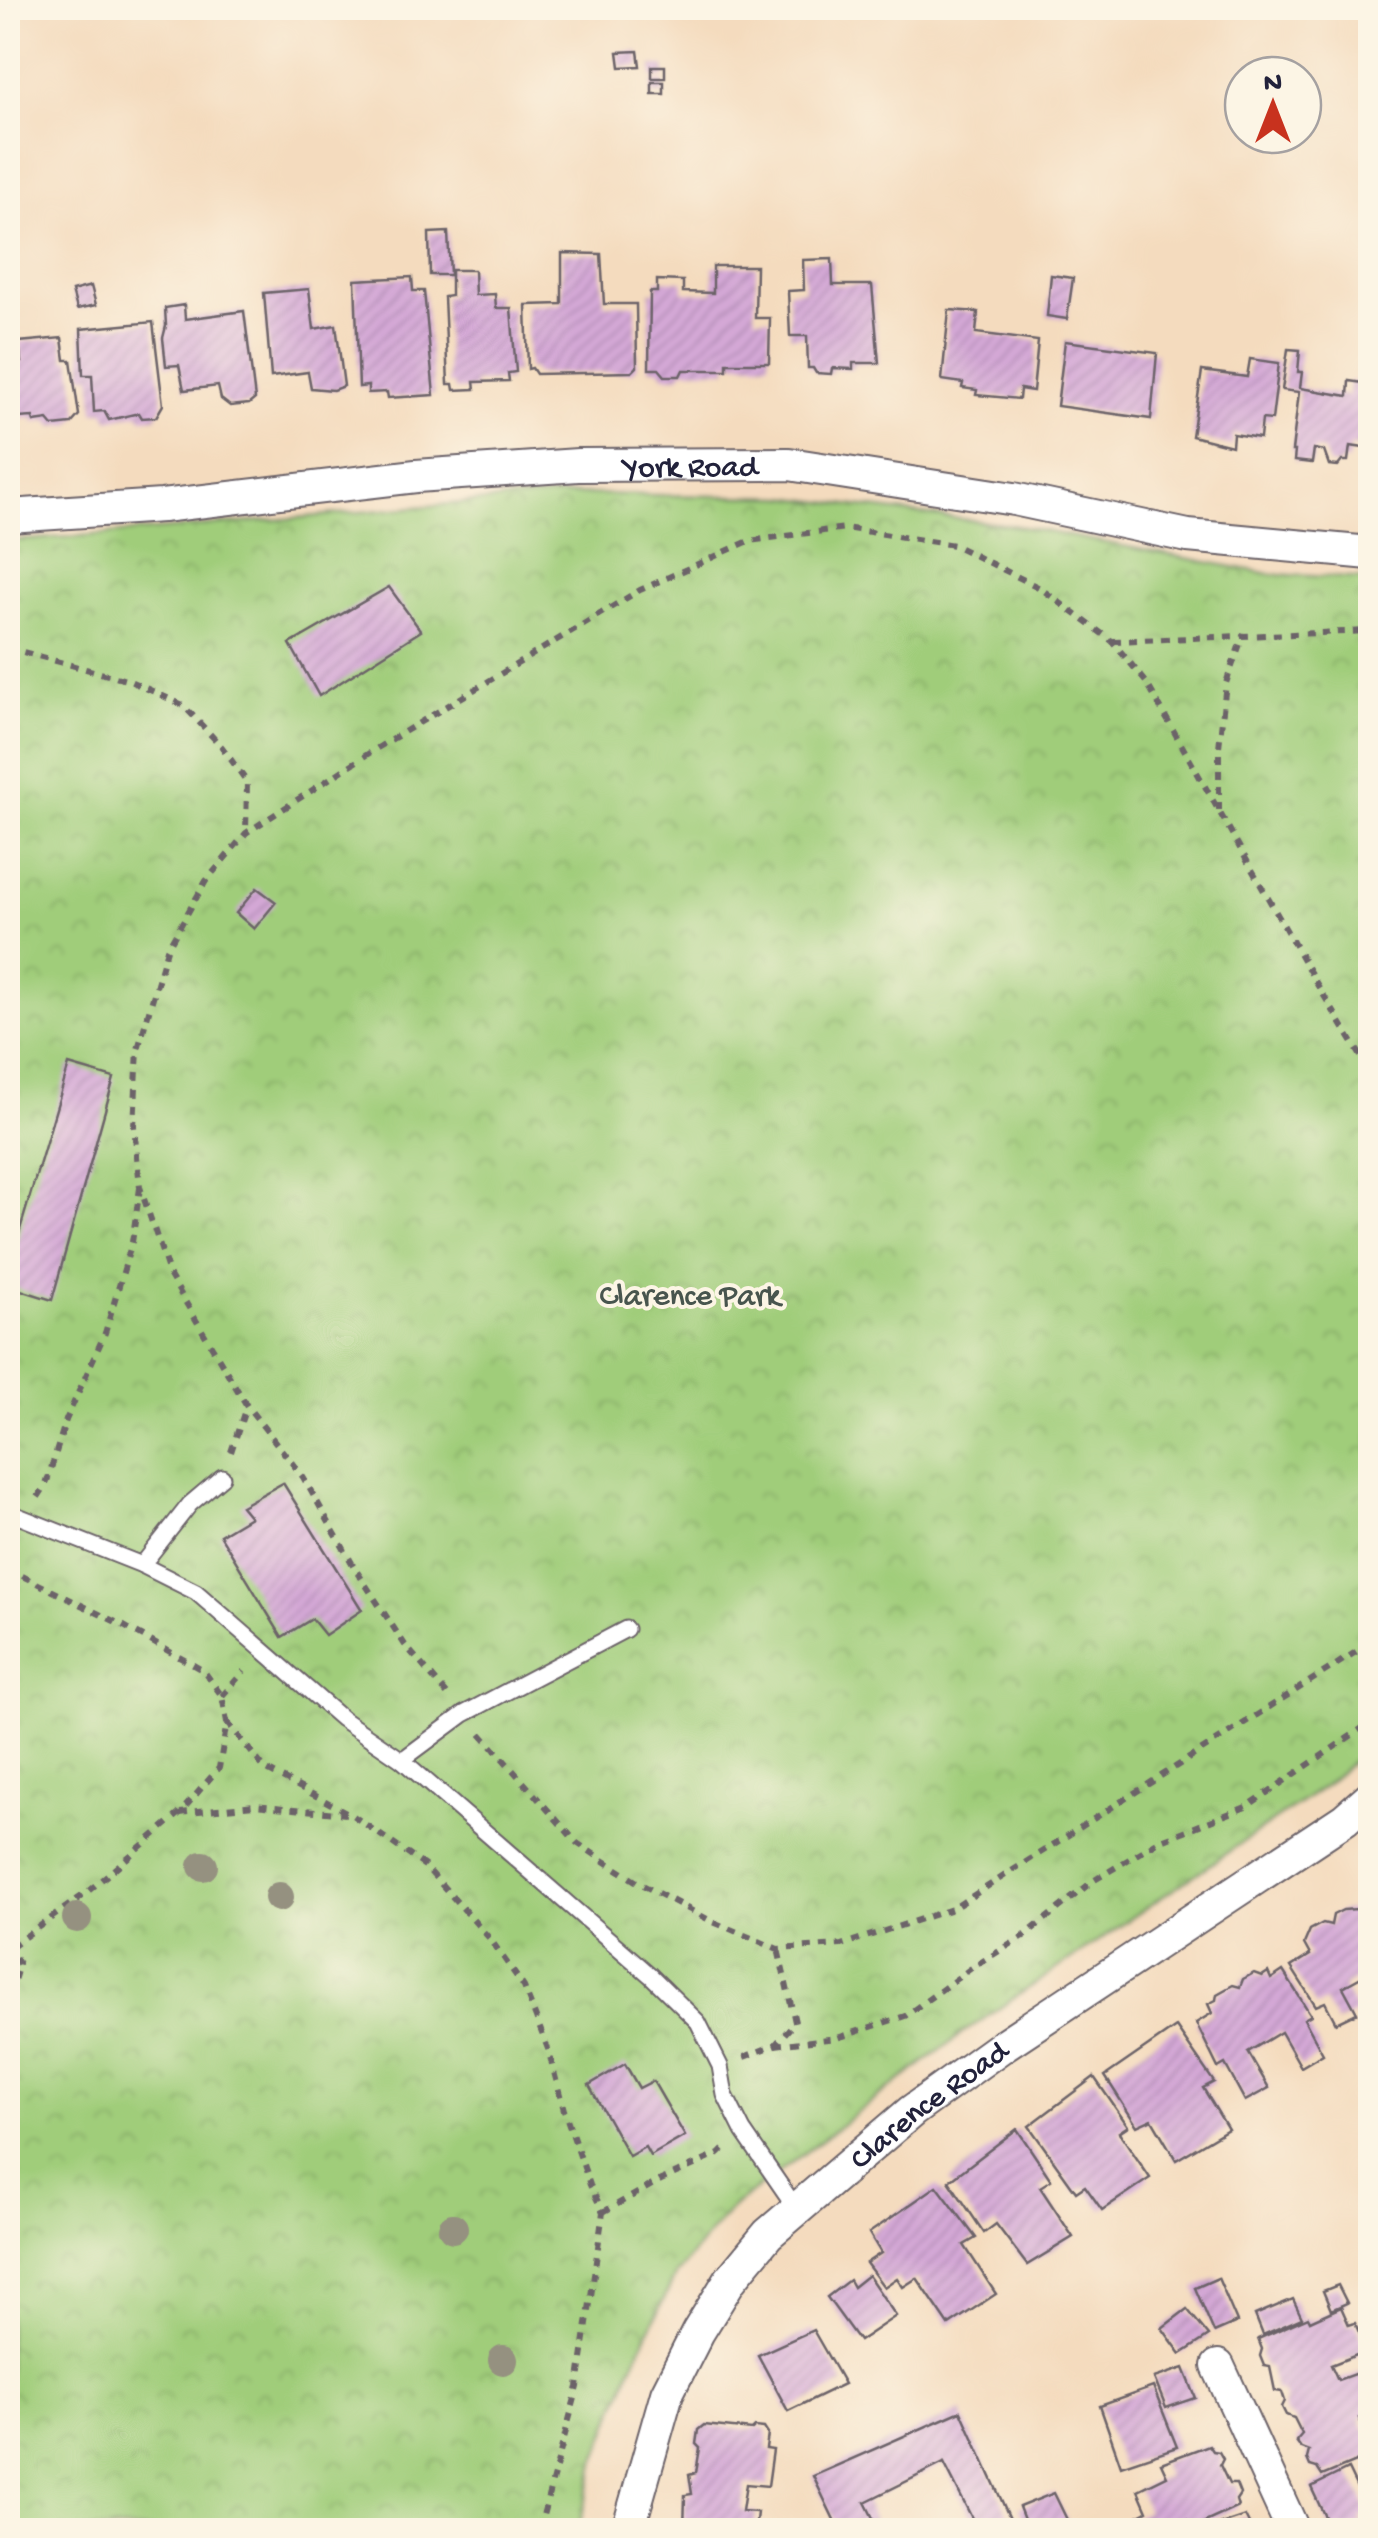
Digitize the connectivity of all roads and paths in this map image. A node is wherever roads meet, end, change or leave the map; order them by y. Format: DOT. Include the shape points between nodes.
graph roads {
  1 [pos="8,516"];
  2 [pos="1370,553"];
  3 [pos="1370,631"];
  4 [pos="1244,633"];
  5 [pos="1112,641"];
  6 [pos="8,648"];
  7 [pos="1219,812"];
  8 [pos="246,833"];
  9 [pos="1370,1072"];
  10 [pos="140,1187"];
  11 [pos="222,1477"];
  12 [pos="8,1512"];
  13 [pos="26,1518"];
  14 [pos="142,1565"];
  15 [pos="8,1569"];
  16 [pos="626,1629"];
  17 [pos="1370,1643"];
  18 [pos="227,1722"];
  19 [pos="1370,1723"];
  20 [pos="402,1760"];
  21 [pos="1370,1797"];
  22 [pos="178,1814"];
  23 [pos="352,1815"];
  24 [pos="10,1944"];
  25 [pos="8,1988"];
  26 [pos="775,2045"];
  27 [pos="720,2066"];
  28 [pos="743,2131"];
  29 [pos="796,2208"];
  30 [pos="603,2212"];
  31 [pos="1218,2366"];
  32 [pos="539,2530"];
  33 [pos="628,2530"];
  34 [pos="1293,2530"];
  1 -- 2 [label="street, York Road" via="162,506 434,474 789,464 1014,499 1188,536"];
  3 -- 4 [label="path"];
  4 -- 5 [label="path"];
  4 -- 7 [label="path" via="1226,683"];
  5 -- 7 [label="path" via="1146,682"];
  5 -- 8 [label="path" via="1040,588 954,545 845,528 749,541 640,590"];
  6 -- 8 [label="path" via="130,681 183,705 246,782"];
  7 -- 9 [label="path"];
  8 -- 10 [label="path" via="206,881 167,949 138,1049 134,1126"];
  10 -- 11 [label="path" via="170,1276 246,1406"];
  10 -- 13 [label="path" via="132,1242 105,1333 46,1485"];
  11 -- 14 [label="lane" via="190,1504"];
  12 -- 13 [label="lane"];
  13 -- 14 [label="lane"];
  13 -- 15 [label="path" via="13,1536"];
  14 -- 20 [label="lane" via="196,1592 342,1719"];
  15 -- 18 [label="path" via="204,1672 222,1696"];
  16 -- 20 [label="lane" via="464,1714"];
  17 -- 26 [label="path" via="952,1909 841,1945 778,1949 795,2022"];
  18 -- 22 [label="path" via="218,1768"];
  18 -- 23 [label="path" via="265,1768"];
  19 -- 26 [label="path" via="1246,1807 1160,1841 1093,1881 905,2016 837,2038"];
  20 -- 27 [label="lane" via="650,1974 698,2022"];
  21 -- 29 [label="street, Clarence Road" via="1004,2044"];
  22 -- 23 [label="path" via="254,1804"];
  22 -- 24 [label="path" via="86,1893"];
  23 -- 30 [label="path" via="425,1866 524,1987"];
  24 -- 25 [label="path" via="19,1964"];
  26 -- 27 [label="path"];
  27 -- 28 [label="lane"];
  28 -- 29 [label="lane"];
  28 -- 30 [label="path" via="719,2154"];
  29 -- 33 [label="street, Clarence Road" via="730,2280 698,2332 667,2394"];
  30 -- 32 [label="path" via="578,2386"];
  31 -- 34 [label="street"];
}
